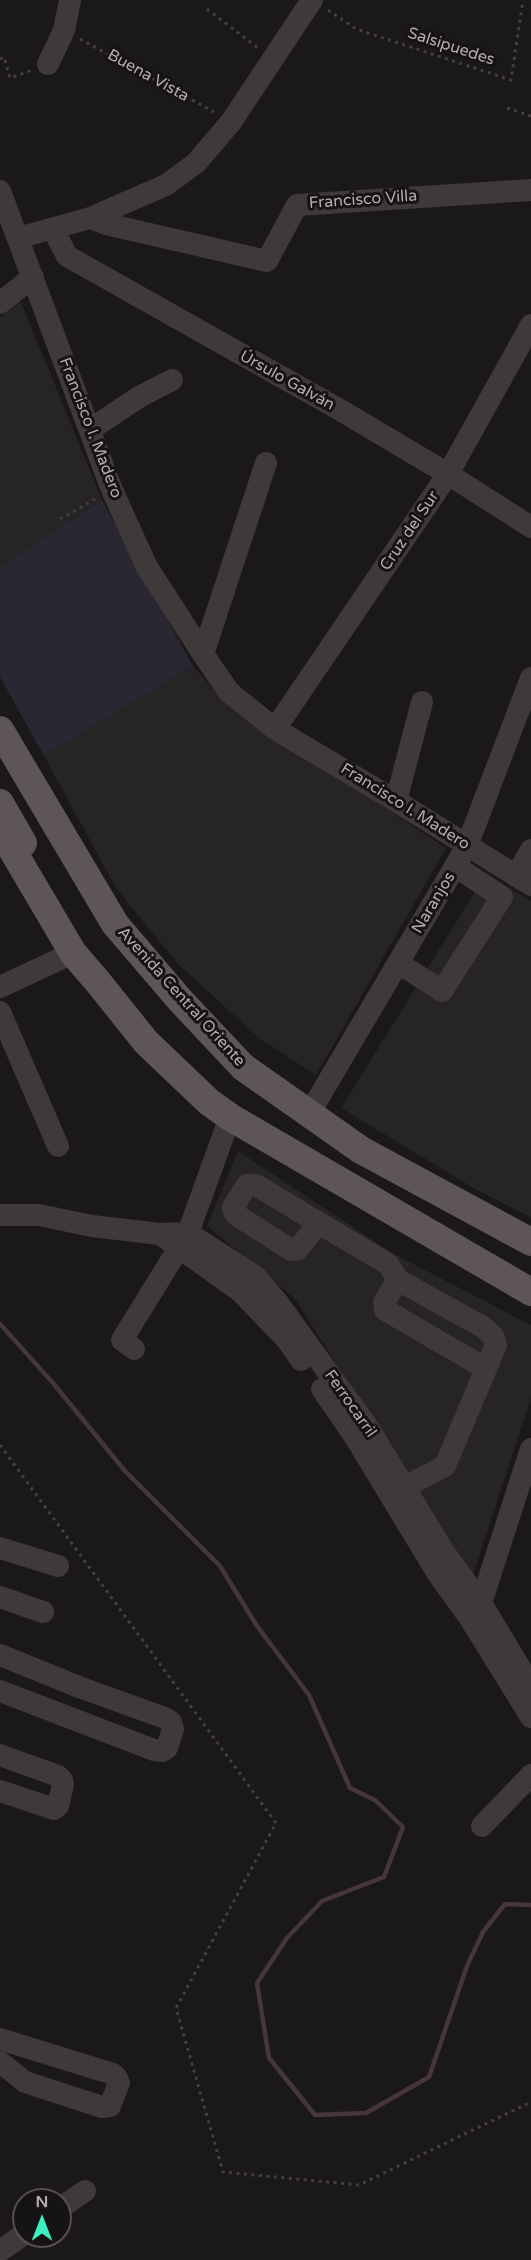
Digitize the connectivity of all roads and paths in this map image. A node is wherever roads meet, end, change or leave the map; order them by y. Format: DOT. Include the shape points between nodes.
graph roads {
  1 [pos="70,0"];
  2 [pos="523,0"];
  3 [pos="317,3"];
  4 [pos="207,9"];
  5 [pos="64,30"];
  6 [pos="0,59"];
  7 [pos="272,59"];
  8 [pos="48,64"];
  9 [pos="507,108"];
  10 [pos="531,116"];
  11 [pos="231,122"];
  12 [pos="0,190"];
  13 [pos="531,190"];
  14 [pos="90,218"];
  15 [pos="53,229"];
  16 [pos="18,238"];
  17 [pos="33,277"];
  18 [pos="0,303"];
  19 [pos="531,325"];
  20 [pos="172,380"];
  21 [pos="91,429"];
  22 [pos="266,463"];
  23 [pos="448,474"];
  24 [pos="112,490"];
  25 [pos="60,519"];
  26 [pos="531,527"];
  27 [pos="203,654"];
  28 [pos="531,678"];
  29 [pos="422,702"];
  30 [pos="275,729"];
  31 [pos="0,730"];
  32 [pos="2,784"];
  33 [pos="396,801"];
  34 [pos="0,829"];
  35 [pos="467,846"];
  36 [pos="531,850"];
  37 [pos="455,866"];
  38 [pos="524,881"];
  39 [pos="73,953"];
  40 [pos="398,963"];
  41 [pos="98,981"];
  42 [pos="0,987"];
  43 [pos="0,1012"];
  44 [pos="243,1067"];
  45 [pos="309,1114"];
  46 [pos="230,1117"];
  47 [pos="58,1146"];
  48 [pos="0,1215"];
  49 [pos="319,1222"];
  50 [pos="184,1241"];
  51 [pos="531,1242"];
  52 [pos="398,1280"];
  53 [pos="531,1292"];
  54 [pos="134,1349"];
  55 [pos="486,1368"];
  56 [pos="0,1444"];
  57 [pos="531,1449"];
  58 [pos="404,1487"];
  59 [pos="0,1548"];
  60 [pos="58,1566"];
  61 [pos="0,1597"];
  62 [pos="475,1610"];
  63 [pos="43,1612"];
  64 [pos="0,1656"];
  65 [pos="531,1686"];
  66 [pos="79,1687"];
  67 [pos="0,1691"];
  68 [pos="69,1717"];
  69 [pos="531,1717"];
  70 [pos="0,1755"];
  71 [pos="531,1775"];
  72 [pos="0,1791"];
  73 [pos="482,1826"];
  74 [pos="0,2039"];
  75 [pos="0,2062"];
  76 [pos="531,2102"];
  77 [pos="85,2191"];
  78 [pos="72,2200"];
  1 -- 5 [label="street"];
  2 -- 3 [label="path, Salsipuedes" via="511,80 356,29"];
  3 -- 7 [label="street"];
  4 -- 7 [label="path"];
  5 -- 8 [label="street"];
  5 -- 11 [label="path, Buena Vista"];
  6 -- 8 [label="path" via="4,57 10,78"];
  7 -- 11 [label="street"];
  9 -- 10 [label="path"];
  11 -- 14 [label="street" via="196,163 166,185"];
  12 -- 16 [label="street, Francisco I. Madero"];
  13 -- 14 [label="street, Francisco Villa" via="297,205 267,261"];
  14 -- 15 [label="street"];
  15 -- 16 [label="street"];
  15 -- 23 [label="street, Úrsulo Galván" via="67,256"];
  16 -- 17 [label="street, Francisco I. Madero"];
  17 -- 18 [label="street"];
  17 -- 21 [label="street, Francisco I. Madero"];
  19 -- 23 [label="street, Cruz del Sur"];
  20 -- 21 [label="street"];
  21 -- 24 [label="street, Francisco I. Madero"];
  22 -- 27 [label="street"];
  23 -- 26 [label="street, Úrsulo Galván"];
  23 -- 30 [label="street, Cruz del Sur"];
  24 -- 25 [label="path"];
  24 -- 27 [label="street, Francisco I. Madero" via="147,567"];
  27 -- 30 [label="street, Francisco I. Madero" via="229,692"];
  28 -- 35 [label="street, Naranjos"];
  29 -- 33 [label="street"];
  30 -- 33 [label="street, Francisco I. Madero"];
  31 -- 44 [label="main road, Avenida Central Oriente" via="115,924"];
  32 -- 41 [label="main road"];
  32 -- 44 [label="main road" via="113,946 185,1030"];
  33 -- 35 [label="street, Francisco I. Madero"];
  34 -- 39 [label="main road"];
  35 -- 37 [label="street, Naranjos"];
  35 -- 38 [label="street, Francisco I. Madero"];
  36 -- 38 [label="street"];
  37 -- 40 [label="street, Naranjos"];
  37 -- 40 [label="street" via="502,897 442,991"];
  39 -- 41 [label="main road"];
  39 -- 42 [label="street"];
  40 -- 45 [label="street, Naranjos"];
  41 -- 46 [label="main road" via="146,1042 208,1102"];
  43 -- 47 [label="street"];
  44 -- 45 [label="main road, Avenida Central Oriente"];
  45 -- 51 [label="main road, Avenida Central Oriente" via="361,1150"];
  46 -- 50 [label="street"];
  46 -- 53 [label="main road"];
  48 -- 50 [label="street, Ferrocarril" via="39,1215"];
  49 -- 52 [label="street" via="388,1264"];
  50 -- 54 [label="street" via="122,1340"];
  50 -- 58 [label="street, Ferrocarril" via="255,1276 367,1425"];
  50 -- 62 [label="street, Ferrocarril" via="287,1340 355,1437 438,1574"];
  52 -- 55 [label="street" via="493,1336 496,1345"];
  52 -- 55 [label="street" via="384,1302 385,1310"];
  55 -- 58 [label="street" via="445,1466"];
  56 -- 76 [label="path" via="276,1823 176,2008 223,2172 359,2184"];
  57 -- 62 [label="street"];
  58 -- 62 [label="street, Ferrocarril"];
  59 -- 60 [label="street"];
  61 -- 63 [label="street"];
  62 -- 65 [label="street, Ferrocarril"];
  62 -- 69 [label="street, Ferrocarril"];
  64 -- 66 [label="street"];
  66 -- 68 [label="street"];
  66 -- 68 [label="street" via="171,1722 173,1729 167,1748 154,1750"];
  67 -- 68 [label="street"];
  70 -- 72 [label="street" via="63,1780 54,1809"];
  71 -- 73 [label="street"];
  74 -- 75 [label="street" via="113,2074 119,2083 110,2106 102,2107 25,2082"];
  77 -- 78 [label="street"];
}
